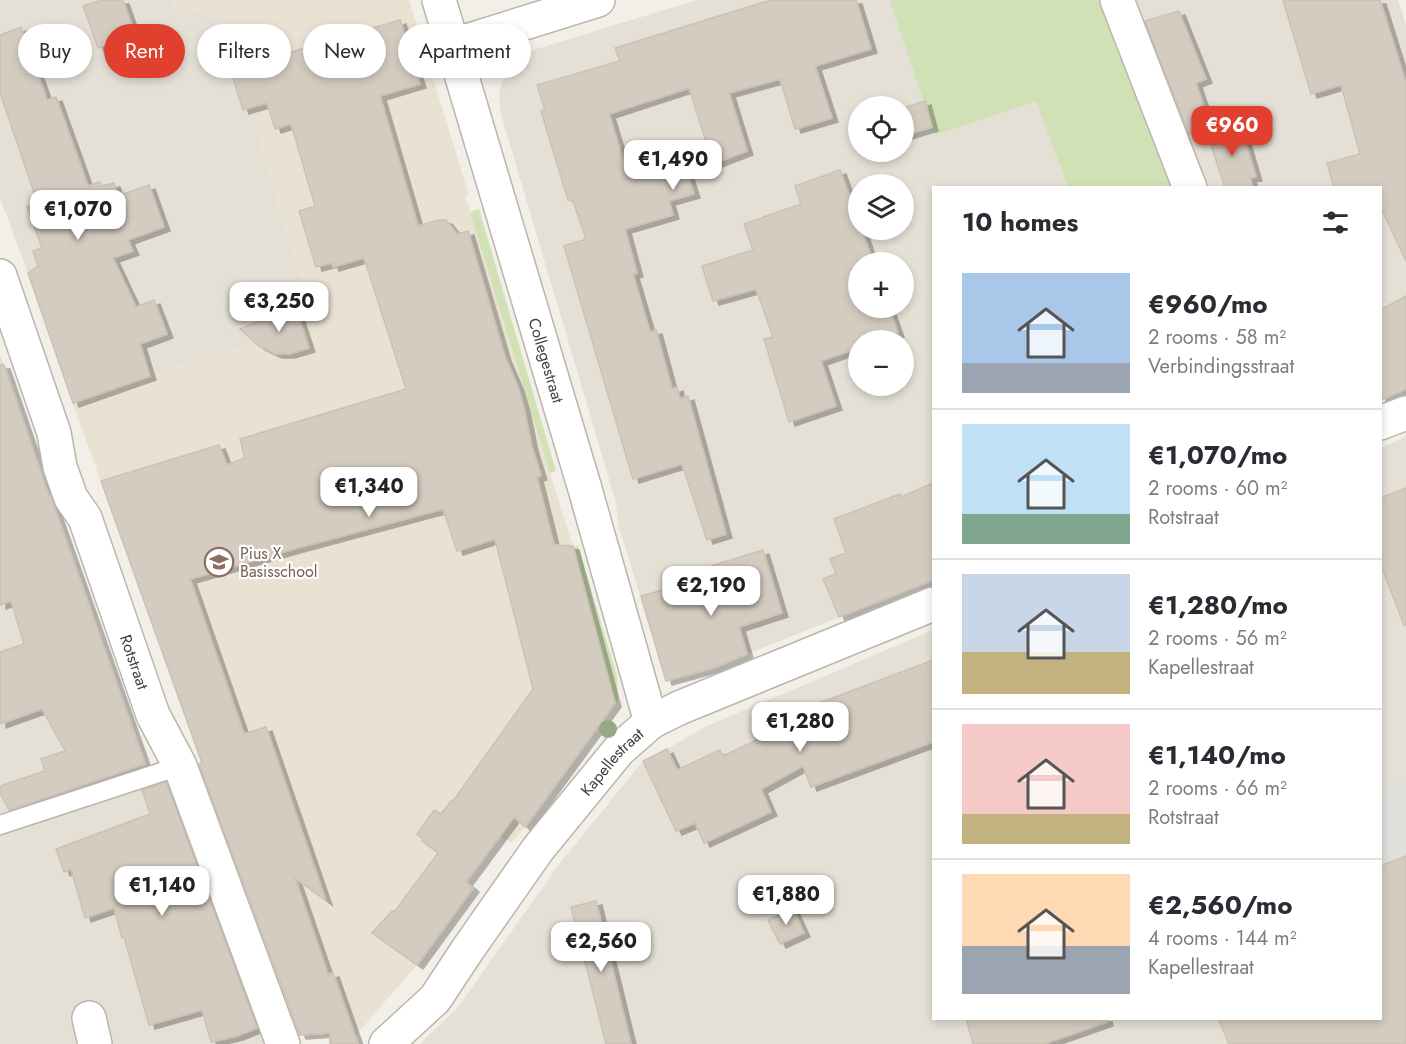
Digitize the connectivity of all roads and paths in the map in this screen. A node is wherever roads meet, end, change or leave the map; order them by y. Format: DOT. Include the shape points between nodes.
graph roads {
  1 [pos="439,0"];
  2 [pos="598,0"];
  3 [pos="1117,0"];
  4 [pos="447,24"];
  5 [pos="521,24"];
  6 [pos="464,78"];
  7 [pos="1189,186"];
  8 [pos="0,276"];
  9 [pos="1406,413"];
  10 [pos="1382,422"];
  11 [pos="932,604"];
  12 [pos="651,722"];
  13 [pos="180,765"];
  14 [pos="0,825"];
  15 [pos="283,1044"];
  16 [pos="386,1044"];
  1 -- 4 [label="street, Collegestraat"];
  2 -- 5 [label="street"];
  3 -- 7 [label="street"];
  6 -- 12 [label="street, Collegestraat"];
  8 -- 13 [label="street, Rotstraat" via="54,433 71,498 85,518 153,715"];
  9 -- 10 [label="street"];
  11 -- 12 [label="street, Kapellestraat"];
  12 -- 16 [label="street, Kapellestraat" via="619,750 538,849 435,999"];
  13 -- 14 [label="lane"];
  13 -- 15 [label="street, Rotstraat"];
}
